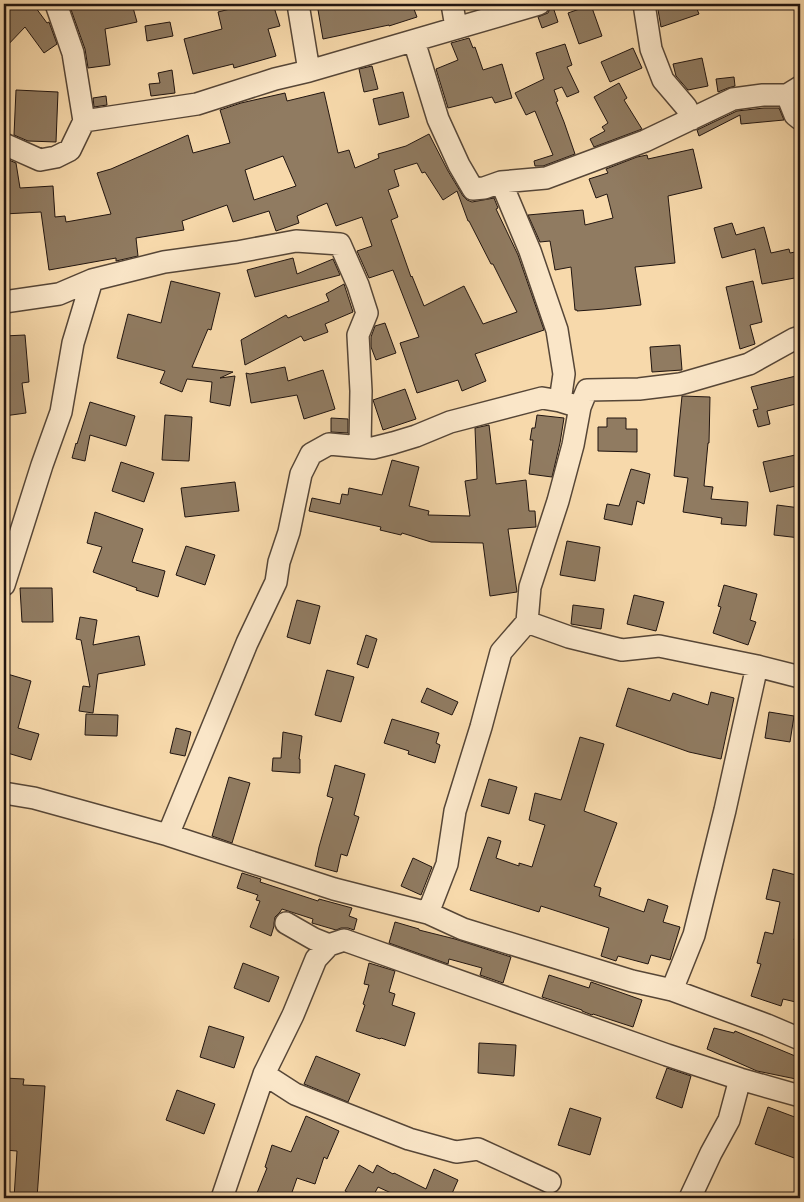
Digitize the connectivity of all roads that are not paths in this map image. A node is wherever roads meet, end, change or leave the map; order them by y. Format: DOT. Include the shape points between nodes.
graph roads {
  1 [pos="56,4"];
  2 [pos="298,4"];
  3 [pos="452,4"];
  4 [pos="539,4"];
  5 [pos="644,4"];
  6 [pos="456,27"];
  7 [pos="414,40"];
  8 [pos="309,71"];
  9 [pos="793,91"];
  10 [pos="800,118"];
  11 [pos="692,119"];
  12 [pos="84,121"];
  13 [pos="4,144"];
  14 [pos="501,182"];
  15 [pos="92,280"];
  16 [pos="4,302"];
  17 [pos="800,337"];
  18 [pos="576,399"];
  19 [pos="360,446"];
  20 [pos="4,585"];
  21 [pos="527,622"];
  22 [pos="757,666"];
  23 [pos="800,677"];
  24 [pos="4,794"];
  25 [pos="168,836"];
  26 [pos="428,912"];
  27 [pos="286,924"];
  28 [pos="329,944"];
  29 [pos="672,990"];
  30 [pos="800,1039"];
  31 [pos="264,1074"];
  32 [pos="740,1078"];
  33 [pos="800,1096"];
  34 [pos="550,1182"];
  35 [pos="222,1198"];
  36 [pos="690,1198"];
  1 -- 12 [label="street" via="73,53"];
  2 -- 8 [label="street"];
  3 -- 6 [label="street"];
  4 -- 6 [label="street"];
  5 -- 11 [label="street" via="651,49 663,80"];
  6 -- 7 [label="street"];
  7 -- 8 [label="street"];
  7 -- 14 [label="street" via="438,119 473,190"];
  8 -- 12 [label="street" via="197,104"];
  9 -- 10 [label="street" via="795,115"];
  9 -- 11 [label="street" via="733,99"];
  11 -- 14 [label="street" via="645,141 546,178"];
  12 -- 13 [label="street" via="70,150 56,157 40,160"];
  14 -- 18 [label="street" via="552,314 564,374"];
  15 -- 16 [label="street" via="59,294"];
  15 -- 19 [label="street" via="164,262 296,241 340,244 367,313 358,335"];
  15 -- 20 [label="street" via="73,343 62,412"];
  17 -- 18 [label="street" via="749,364 680,384"];
  18 -- 19 [label="street" via="542,398 450,422 393,443 373,448"];
  18 -- 21 [label="street" via="573,445 530,587"];
  19 -- 25 [label="street" via="329,444 312,454 301,474 276,582"];
  21 -- 22 [label="street" via="569,638 622,650 659,646"];
  21 -- 26 [label="street" via="501,652 455,811 447,864"];
  22 -- 23 [label="street"];
  22 -- 29 [label="street" via="694,935"];
  24 -- 25 [label="street" via="34,798"];
  25 -- 26 [label="street" via="334,889"];
  26 -- 29 [label="street" via="463,929 632,981"];
  27 -- 28 [label="street"];
  28 -- 31 [label="street" via="316,959"];
  28 -- 32 [label="street" via="344,940"];
  29 -- 30 [label="street"];
  31 -- 34 [label="street" via="295,1094 409,1139 456,1152 478,1148"];
  31 -- 35 [label="street"];
  32 -- 33 [label="street"];
  32 -- 36 [label="street" via="729,1120"];
}
